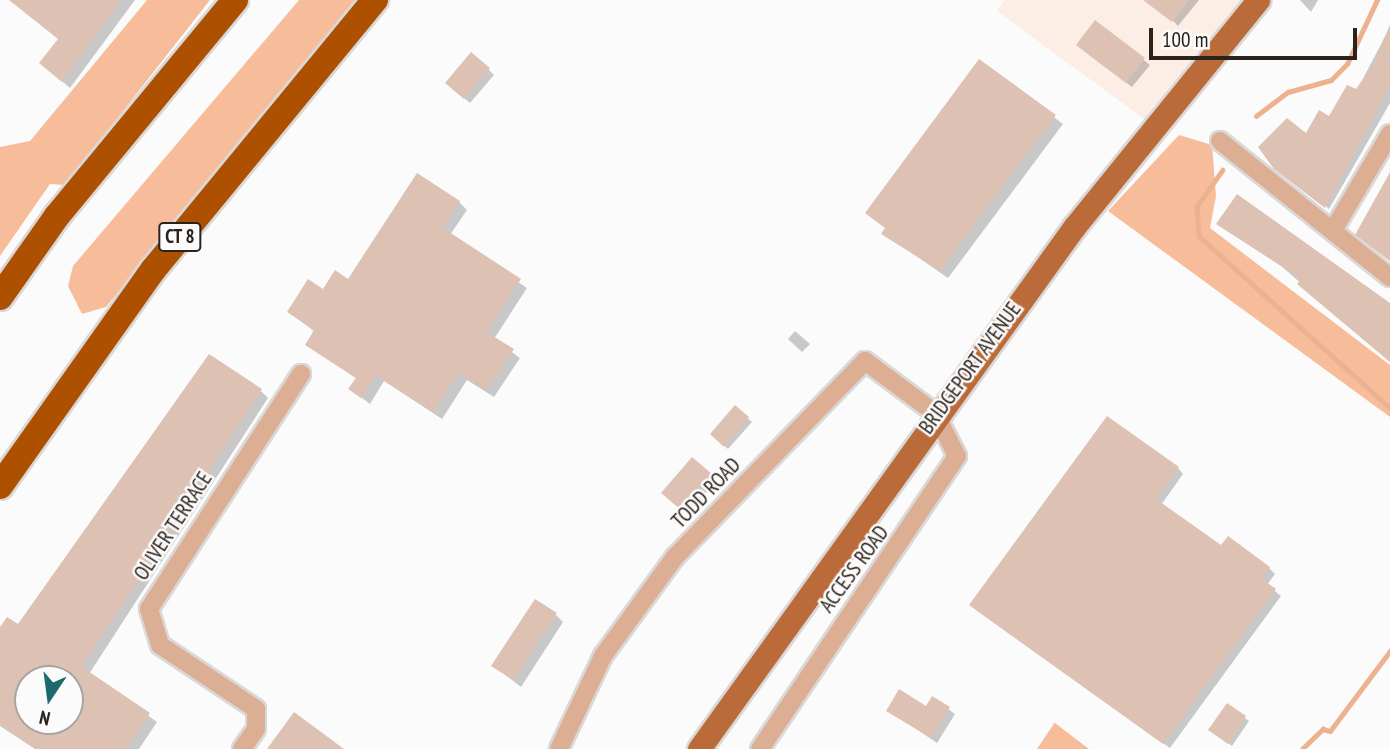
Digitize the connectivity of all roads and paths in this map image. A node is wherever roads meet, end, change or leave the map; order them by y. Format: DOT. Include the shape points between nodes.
graph roads {
  1 [pos="235,0"];
  2 [pos="375,0"];
  3 [pos="1258,0"];
  4 [pos="1390,134"];
  5 [pos="1220,141"];
  6 [pos="1335,227"];
  7 [pos="1390,277"];
  8 [pos="0,297"];
  9 [pos="301,374"];
  10 [pos="935,413"];
  11 [pos="0,486"];
  12 [pos="242,749"];
  13 [pos="559,749"];
  14 [pos="699,749"];
  15 [pos="760,749"];
  1 -- 8 [label="highway" via="57,216"];
  2 -- 11 [label="highway, CT 8" via="153,270"];
  3 -- 10 [label="main road, BRIDGEPORT AVENUE" via="1075,226"];
  4 -- 6 [label="street"];
  5 -- 6 [label="street"];
  6 -- 7 [label="street"];
  9 -- 12 [label="street, OLIVER TERRACE" via="149,609 160,645 256,709 256,729"];
  10 -- 13 [label="street, TODD ROAD" via="865,361 675,557 603,656"];
  10 -- 14 [label="main road, BRIDGEPORT AVENUE"];
  10 -- 15 [label="street, ACCESS ROAD" via="956,445 953,467"];
}
